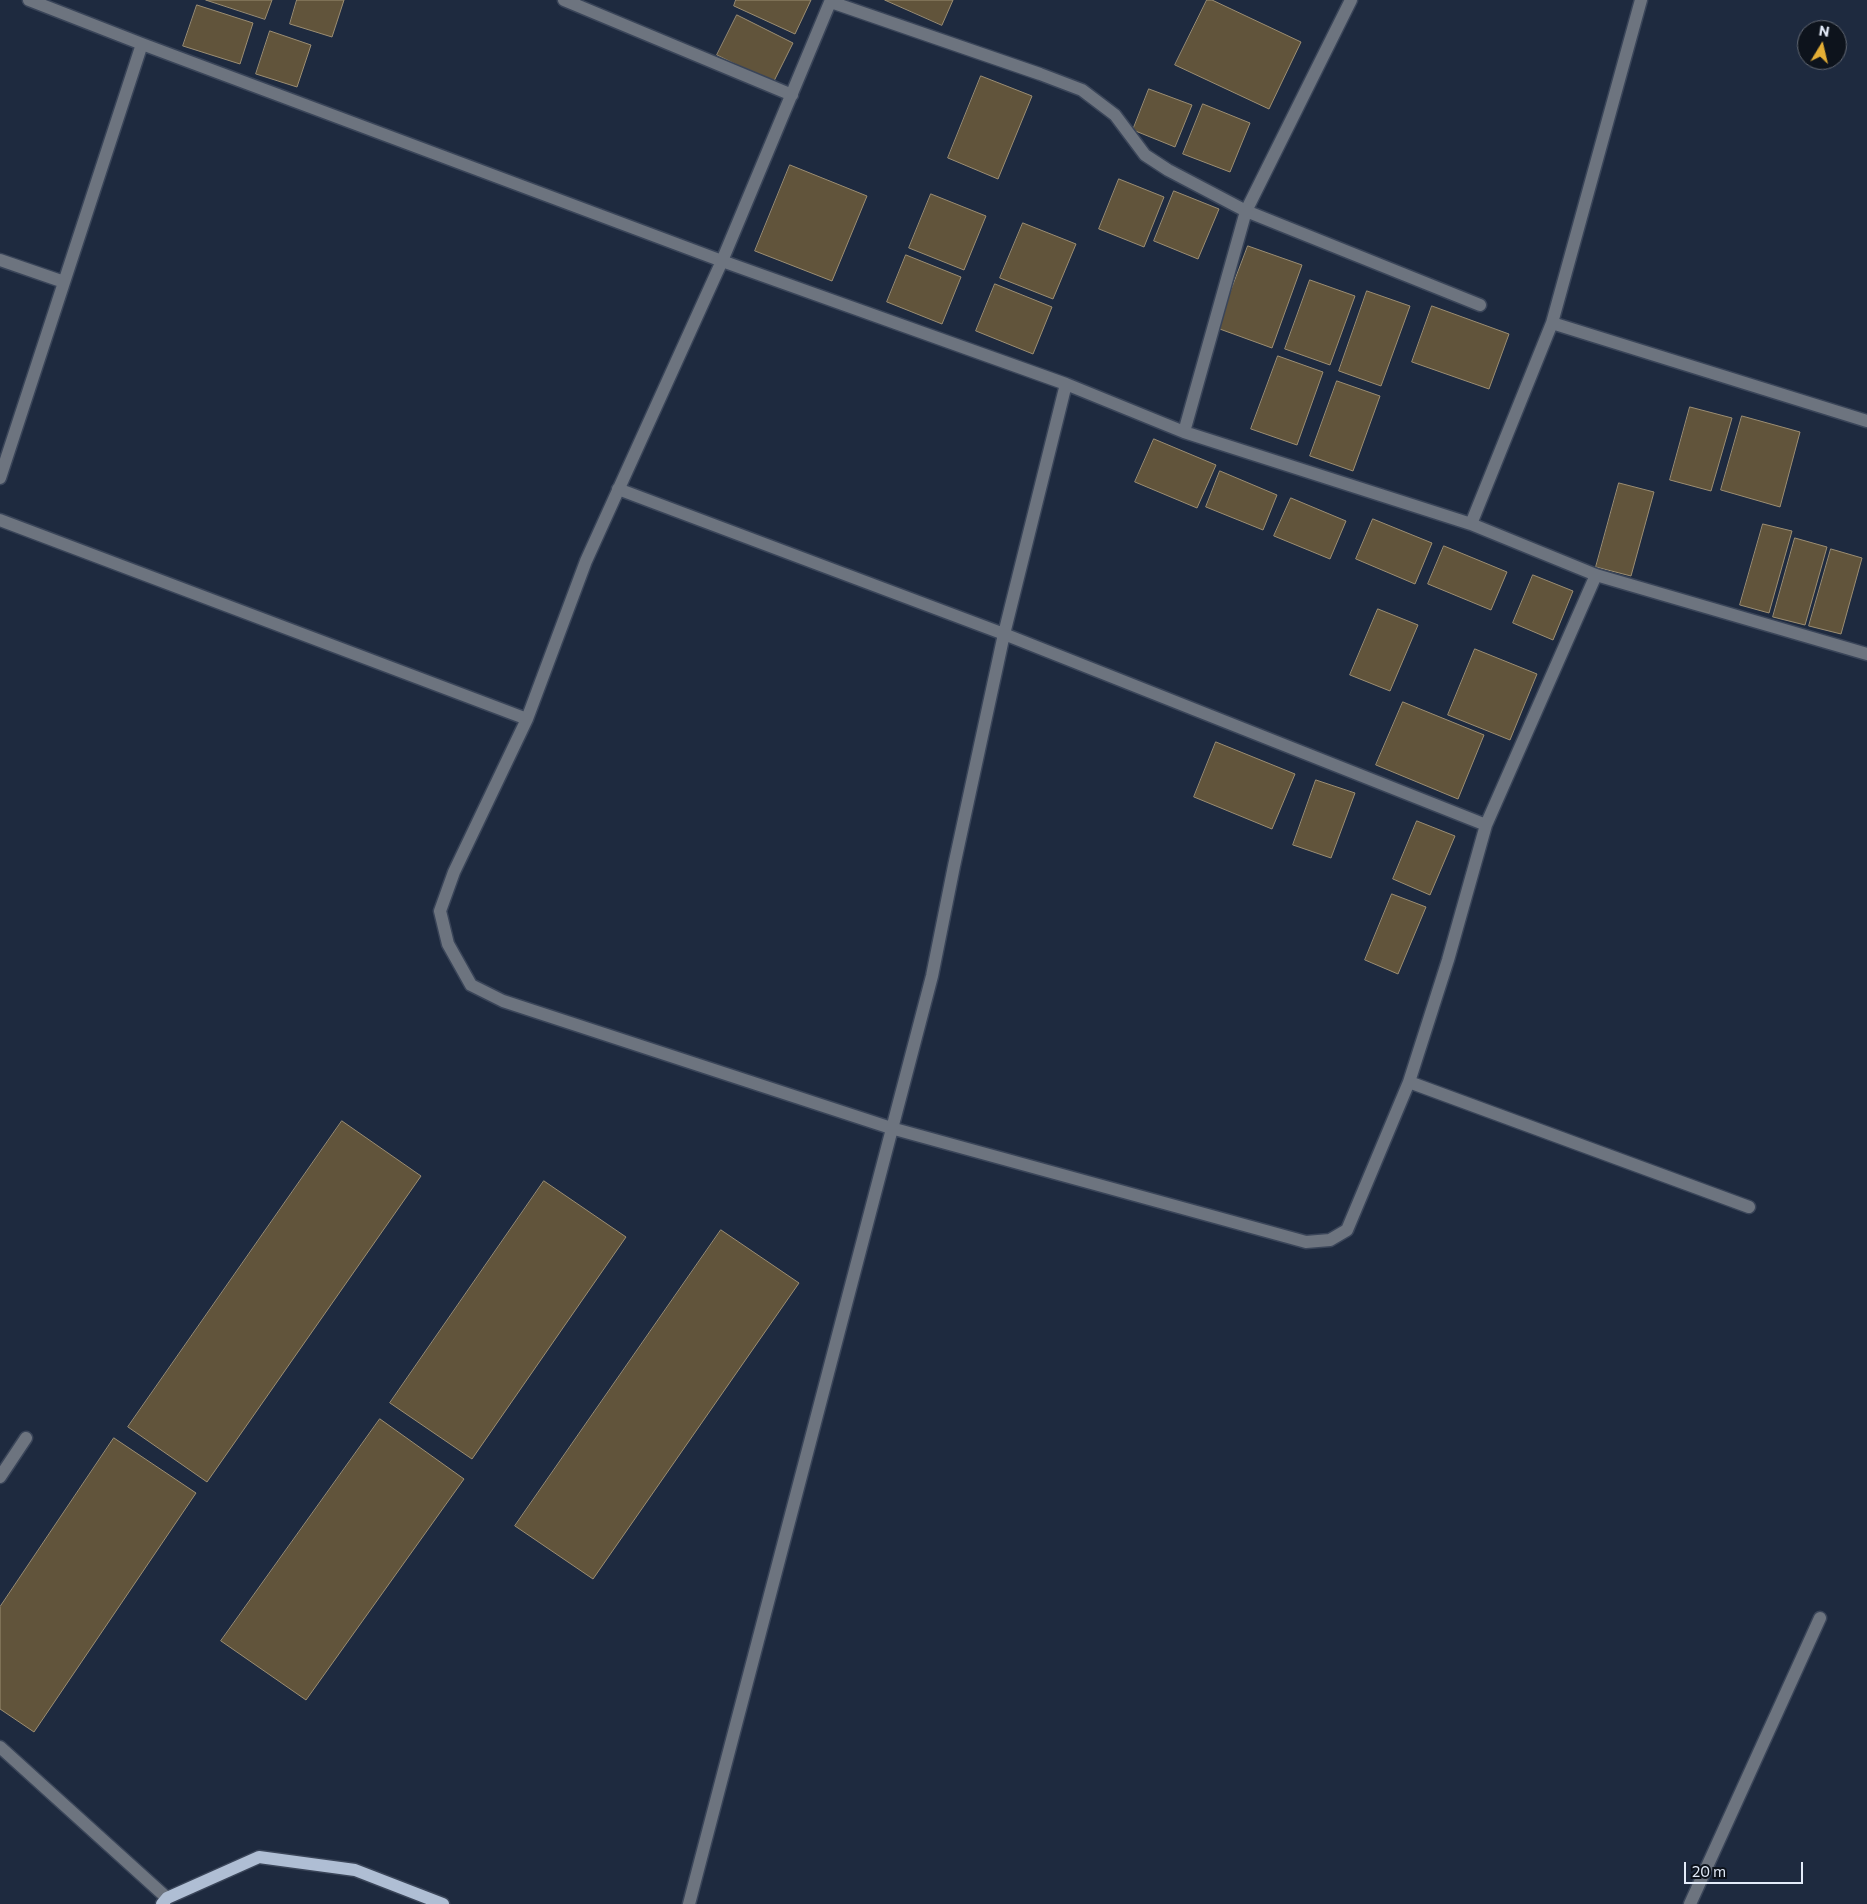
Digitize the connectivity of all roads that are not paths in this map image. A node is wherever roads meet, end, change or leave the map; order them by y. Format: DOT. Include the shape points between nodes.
graph roads {
  1 [pos="29,0"];
  2 [pos="564,0"];
  3 [pos="1351,0"];
  4 [pos="1641,0"];
  5 [pos="831,1"];
  6 [pos="142,44"];
  7 [pos="792,95"];
  8 [pos="1246,210"];
  9 [pos="0,260"];
  10 [pos="722,260"];
  11 [pos="64,282"];
  12 [pos="1480,304"];
  13 [pos="1552,323"];
  14 [pos="1066,384"];
  15 [pos="1867,421"];
  16 [pos="1184,432"];
  17 [pos="0,478"];
  18 [pos="618,489"];
  19 [pos="0,520"];
  20 [pos="1470,524"];
  21 [pos="1596,574"];
  22 [pos="1004,634"];
  23 [pos="1867,654"];
  24 [pos="527,719"];
  25 [pos="1486,825"];
  26 [pos="1409,1082"];
  27 [pos="891,1128"];
  28 [pos="1749,1206"];
  29 [pos="26,1438"];
  30 [pos="0,1478"];
  31 [pos="1820,1618"];
  32 [pos="0,1747"];
  33 [pos="164,1901"];
  34 [pos="443,1904"];
  35 [pos="689,1904"];
  36 [pos="1690,1904"];
  1 -- 6 [label="street"];
  2 -- 7 [label="street"];
  3 -- 8 [label="street"];
  4 -- 13 [label="street"];
  5 -- 7 [label="street"];
  5 -- 8 [label="street" via="1082,90 1115,115 1146,155 1168,170"];
  6 -- 10 [label="street"];
  6 -- 11 [label="street"];
  7 -- 10 [label="street"];
  8 -- 12 [label="street"];
  8 -- 16 [label="street"];
  9 -- 11 [label="street"];
  10 -- 14 [label="street"];
  10 -- 18 [label="street"];
  11 -- 17 [label="street"];
  13 -- 15 [label="street"];
  13 -- 20 [label="street"];
  14 -- 16 [label="street"];
  14 -- 22 [label="street"];
  16 -- 20 [label="street"];
  18 -- 22 [label="street"];
  18 -- 24 [label="street" via="586,562"];
  19 -- 24 [label="street"];
  20 -- 21 [label="street"];
  21 -- 23 [label="street"];
  21 -- 25 [label="street"];
  22 -- 25 [label="street"];
  22 -- 27 [label="street" via="932,976"];
  24 -- 27 [label="street" via="454,872 440,911 448,944 471,985 503,1001"];
  25 -- 26 [label="street"];
  26 -- 27 [label="street" via="1347,1230 1330,1240 1306,1242"];
  26 -- 28 [label="street"];
  27 -- 35 [label="street"];
  29 -- 30 [label="street"];
  31 -- 36 [label="street"];
  32 -- 33 [label="street"];
  33 -- 34 [label="main road" via="258,1857 355,1870"];
}
